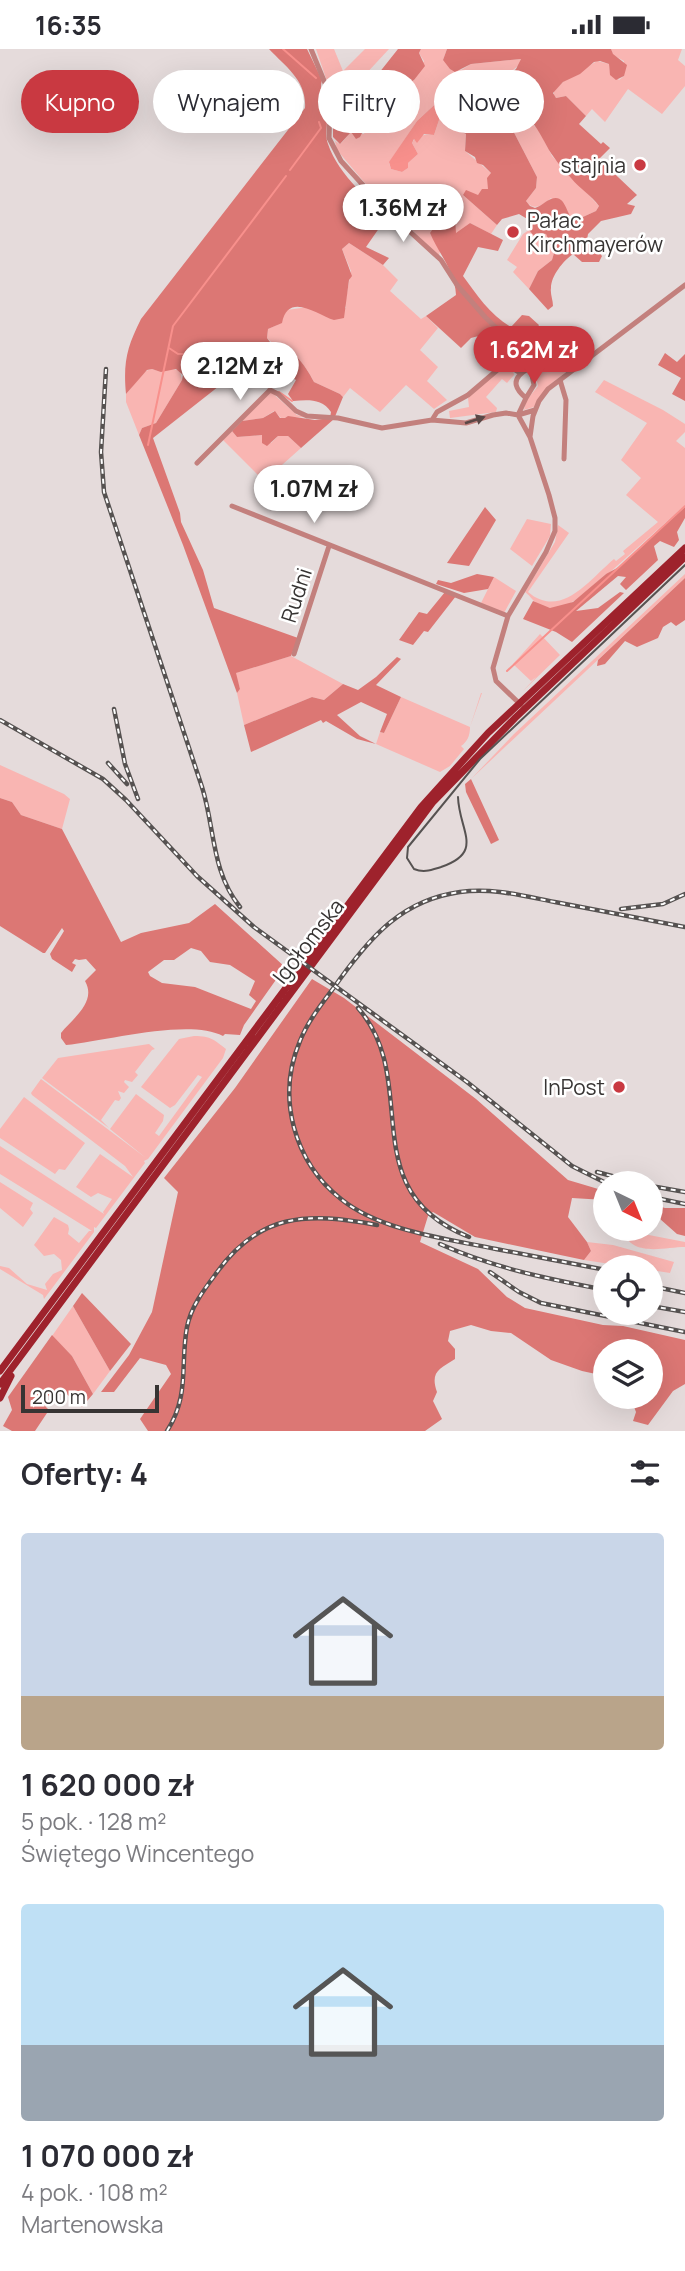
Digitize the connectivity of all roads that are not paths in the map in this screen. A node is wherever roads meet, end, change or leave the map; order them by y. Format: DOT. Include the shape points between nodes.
graph roads {
  1 [pos="312,49"];
  2 [pos="685,285"];
  3 [pos="527,351"];
  4 [pos="550,359"];
  5 [pos="582,361"];
  6 [pos="531,366"];
  7 [pos="520,373"];
  8 [pos="560,380"];
  9 [pos="526,398"];
  10 [pos="535,410"];
  11 [pos="518,415"];
  12 [pos="432,420"];
  13 [pos="530,437"];
  14 [pos="564,459"];
  15 [pos="197,463"];
  16 [pos="232,506"];
  17 [pos="329,546"];
  18 [pos="685,548"];
  19 [pos="685,557"];
  20 [pos="508,617"];
  21 [pos="294,654"];
  22 [pos="521,706"];
  23 [pos="28,1340"];
  24 [pos="0,1365"];
  25 [pos="0,1371"];
  26 [pos="0,1384"];
  27 [pos="0,1398"];
  1 -- 3 [label="street" via="327,88 329,138 341,161 441,260 485,317"];
  2 -- 5 [label="street"];
  3 -- 4 [label="street"];
  3 -- 6 [label="street"];
  4 -- 5 [label="street" via="575,357"];
  4 -- 6 [label="street"];
  5 -- 8 [label="street"];
  6 -- 7 [label="street"];
  6 -- 9 [label="street" via="534,385"];
  7 -- 9 [label="street" via="516,385"];
  7 -- 12 [label="street" via="502,366 468,395 440,409"];
  8 -- 10 [label="street"];
  8 -- 14 [label="street" via="566,400"];
  9 -- 11 [label="street"];
  10 -- 11 [label="street"];
  10 -- 13 [label="street"];
  12 -- 11 [label="street, one-way" via="466,423 506,413"];
  11 -- 13 [label="street"];
  12 -- 15 [label="street" via="382,428 313,417 296,411 270,390"];
  13 -- 20 [label="street" via="555,531"];
  16 -- 17 [label="street"];
  17 -- 20 [label="street"];
  17 -- 21 [label="street, Rudni"];
  18 -- 22 [label="main road, Igołomska"];
  19 -- 22 [label="main road, Igołomska"];
  20 -- 22 [label="street" via="493,671 496,681"];
  22 -- 23 [label="main road, Igołomska" via="433,801"];
  23 -- 24 [label="main road"];
  23 -- 25 [label="main road, Igołomska"];
  23 -- 26 [label="main road, Igołomska"];
  23 -- 27 [label="main road"];
}
